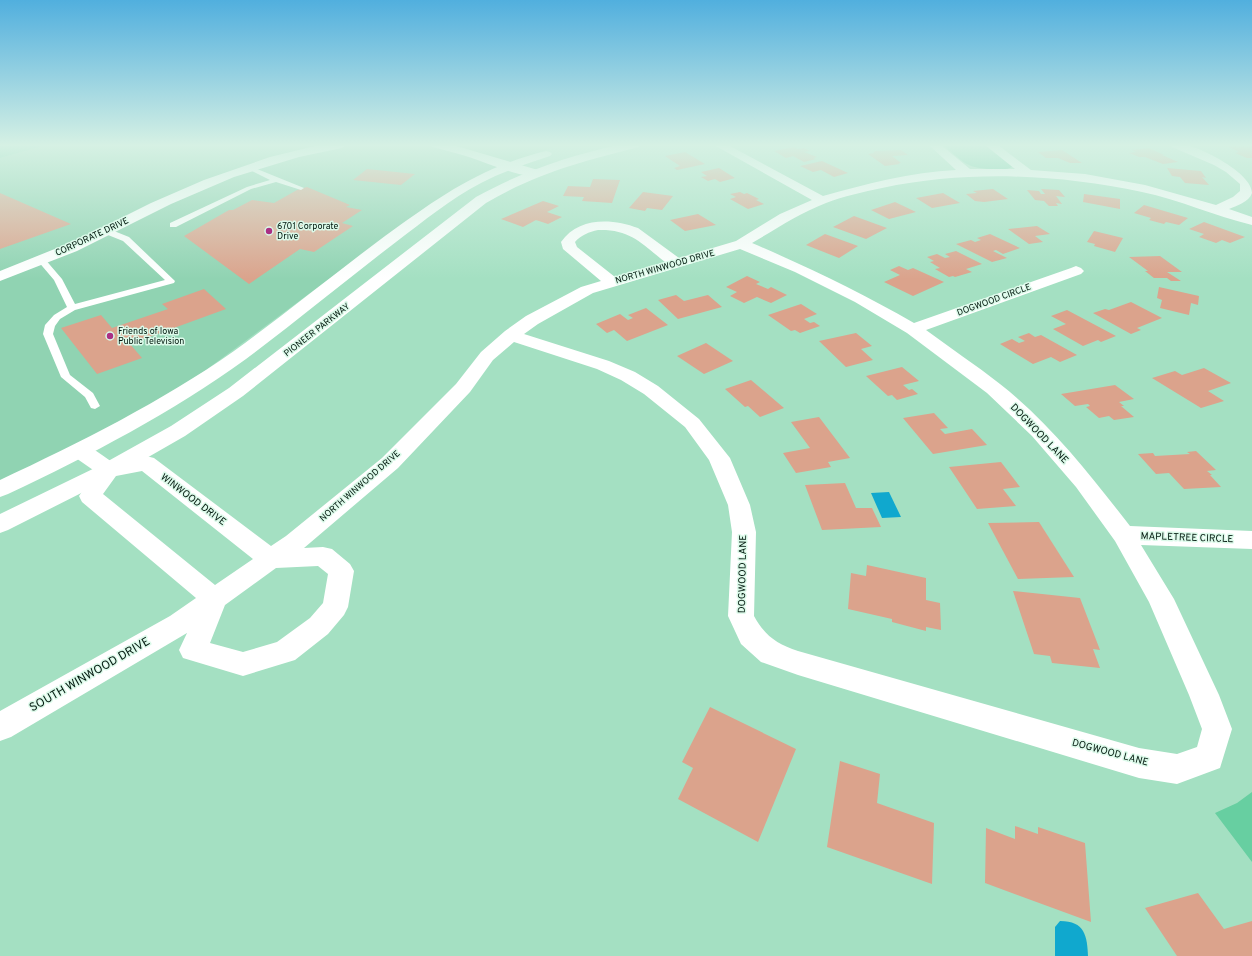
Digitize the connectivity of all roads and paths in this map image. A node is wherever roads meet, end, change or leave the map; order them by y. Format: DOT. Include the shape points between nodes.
graph roads {
  1 [pos="194,190"];
  2 [pos="246,190"];
  3 [pos="461,190"];
  4 [pos="499,190"];
  5 [pos="803,190"];
  6 [pos="859,190"];
  7 [pos="1146,190"];
  8 [pos="1248,190"];
  9 [pos="822,200"];
  10 [pos="1218,209"];
  11 [pos="1252,221"];
  12 [pos="173,225"];
  13 [pos="106,231"];
  14 [pos="741,244"];
  15 [pos="41,260"];
  16 [pos="678,264"];
  17 [pos="1076,271"];
  18 [pos="0,276"];
  19 [pos="612,282"];
  20 [pos="72,308"];
  21 [pos="913,329"];
  22 [pos="511,335"];
  23 [pos="95,406"];
  24 [pos="80,451"];
  25 [pos="109,470"];
  26 [pos="0,489"];
  27 [pos="0,524"];
  28 [pos="1123,535"];
  29 [pos="1252,540"];
  30 [pos="271,559"];
  31 [pos="215,599"];
  32 [pos="179,624"];
  33 [pos="0,727"];
  1 -- 13 [label="street, CORPORATE DRIVE"];
  2 -- 12 [label="lane"];
  3 -- 24 [label="street" via="212,374 168,402"];
  4 -- 25 [label="street, PIONEER PARKWAY" via="481,200 236,392 178,431"];
  5 -- 9 [label="street"];
  6 -- 9 [label="street, NORTH WINWOOD DRIVE"];
  7 -- 10 [label="street, NORTH WINWOOD DRIVE"];
  8 -- 10 [label="street"];
  9 -- 14 [label="street, NORTH WINWOOD DRIVE"];
  10 -- 11 [label="street, NORTH WINWOOD DRIVE"];
  13 -- 15 [label="street, CORPORATE DRIVE"];
  13 -- 20 [label="lane" via="126,239 171,281"];
  14 -- 16 [label="street, NORTH WINWOOD DRIVE"];
  14 -- 21 [label="street, DOGWOOD LANE" via="861,299"];
  15 -- 18 [label="street, CORPORATE DRIVE"];
  15 -- 20 [label="lane" via="58,279"];
  16 -- 19 [label="street, NORTH WINWOOD DRIVE"];
  16 -- 19 [label="street" via="631,230 598,226 586,228 570,236 570,249"];
  17 -- 21 [label="street, DOGWOOD CIRCLE"];
  19 -- 22 [label="street, NORTH WINWOOD DRIVE" via="587,290 561,303"];
  20 -- 23 [label="lane" via="57,317 50,325 48,334 66,377 88,395"];
  21 -- 28 [label="street, DOGWOOD LANE" via="994,389 1039,431 1084,482"];
  22 -- 28 [label="street, DOGWOOD LANE" via="604,365 628,376 651,390 692,423 719,458 739,505 744,532 740,616 751,636 771,654 1139,763 1177,769 1209,757 1218,729 1161,599"];
  22 -- 30 [label="street, NORTH WINWOOD DRIVE" via="487,356 463,388 390,463"];
  24 -- 25 [label="street"];
  24 -- 26 [label="street"];
  25 -- 27 [label="street, PIONEER PARKWAY"];
  25 -- 30 [label="street, WINWOOD DRIVE" via="146,463"];
  25 -- 31 [label="street" via="90,496"];
  28 -- 29 [label="street, MAPLETREE CIRCLE"];
  30 -- 31 [label="street, NORTH WINWOOD DRIVE"];
  30 -- 31 [label="street" via="322,556 341,571 335,607 319,626 285,652 243,664 193,650"];
  31 -- 32 [label="street, NORTH WINWOOD DRIVE"];
  32 -- 33 [label="street, SOUTH WINWOOD DRIVE"];
}
